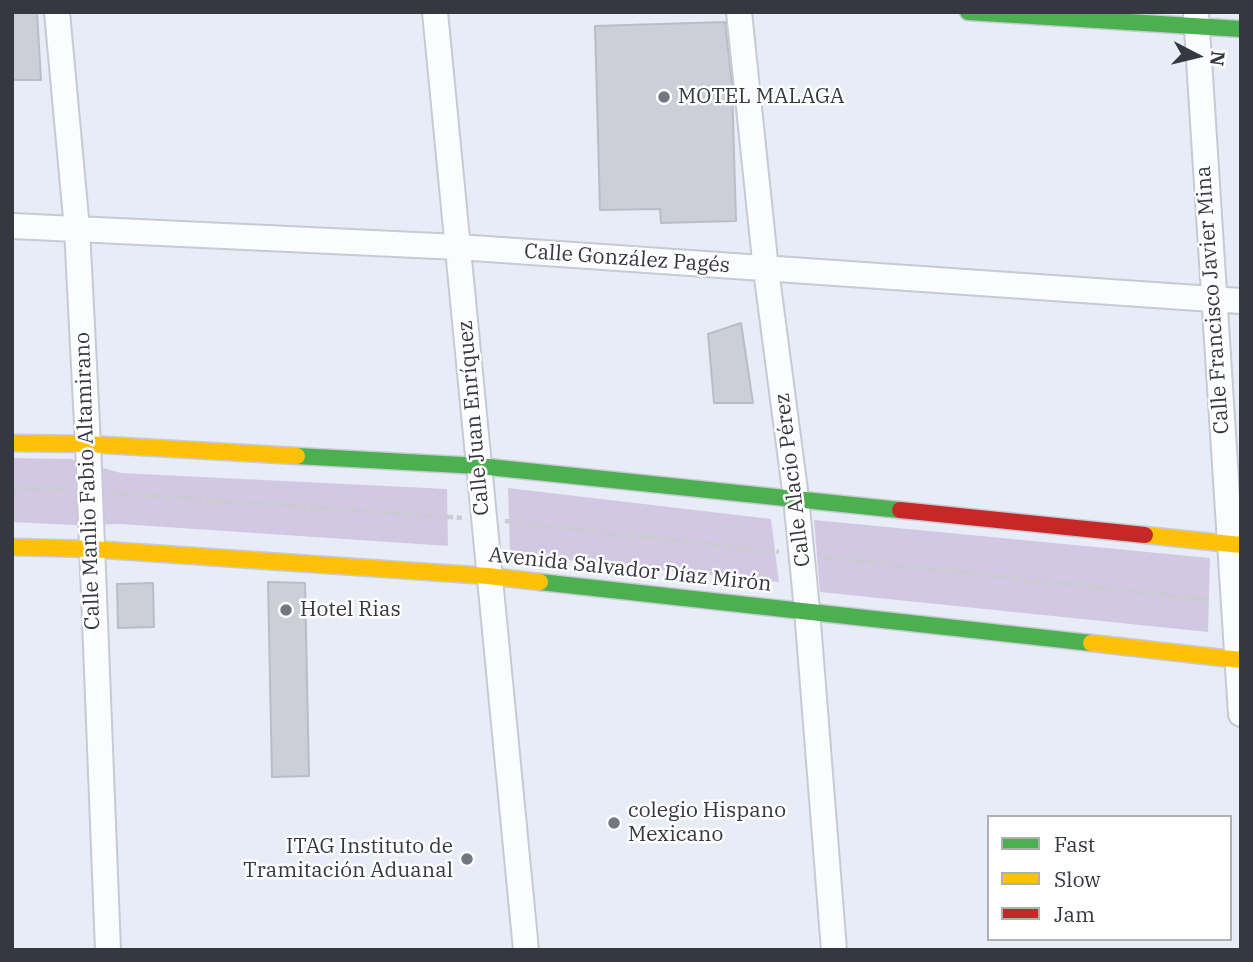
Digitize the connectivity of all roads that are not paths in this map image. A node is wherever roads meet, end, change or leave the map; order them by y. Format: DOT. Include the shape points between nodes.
graph roads {
  1 [pos="57,12"];
  2 [pos="435,12"];
  3 [pos="738,12"];
  4 [pos="968,12"];
  5 [pos="1196,20"];
  6 [pos="1241,29"];
  7 [pos="12,226"];
  8 [pos="76,229"];
  9 [pos="458,247"];
  10 [pos="766,270"];
  11 [pos="1213,299"];
  12 [pos="1241,301"];
  13 [pos="12,443"];
  14 [pos="88,444"];
  15 [pos="479,466"];
  16 [pos="796,498"];
  17 [pos="1235,544"];
  18 [pos="12,547"];
  19 [pos="91,549"];
  20 [pos="488,576"];
  21 [pos="807,610"];
  22 [pos="1239,660"];
  23 [pos="1241,714"];
  24 [pos="108,950"];
  25 [pos="526,950"];
  26 [pos="834,950"];
  1 -- 8 [label="street, Calle Manlio Fabio Altamirano"];
  2 -- 9 [label="street, Calle Juan Enríquez"];
  3 -- 10 [label="street, Calle Alacio Pérez"];
  4 -- 5 [label="main road"];
  5 -- 6 [label="main road"];
  5 -- 11 [label="street, Calle Francisco Javier Mina"];
  7 -- 8 [label="street, Calle González Pagés"];
  8 -- 9 [label="street, Calle González Pagés"];
  8 -- 14 [label="street, Calle Manlio Fabio Altamirano"];
  9 -- 10 [label="street, Calle González Pagés"];
  9 -- 15 [label="street, Calle Juan Enríquez"];
  10 -- 11 [label="street, Calle González Pagés"];
  10 -- 16 [label="street, Calle Alacio Pérez"];
  11 -- 12 [label="street, Calle González Pagés"];
  11 -- 17 [label="street, Calle Francisco Javier Mina"];
  13 -- 14 [label="main road"];
  14 -- 15 [label="main road"];
  14 -- 19 [label="street, Calle Manlio Fabio Altamirano"];
  15 -- 16 [label="main road"];
  15 -- 20 [label="street, Calle Juan Enríquez"];
  16 -- 17 [label="main road"];
  16 -- 21 [label="street, Calle Alacio Pérez"];
  17 -- 22 [label="street, Calle Francisco Javier Mina" via="1233,602"];
  18 -- 19 [label="main road, Avenida Salvador Díaz Mirón"];
  19 -- 20 [label="main road, Avenida Salvador Díaz Mirón"];
  19 -- 24 [label="street, Calle Manlio Fabio Altamirano"];
  20 -- 21 [label="main road, Avenida Salvador Díaz Mirón"];
  20 -- 25 [label="street, Calle Juan Enríquez"];
  21 -- 22 [label="main road, Avenida Salvador Díaz Mirón"];
  21 -- 26 [label="street, Calle Alacio Pérez"];
  22 -- 23 [label="street, Calle Francisco Javier Mina"];
}
